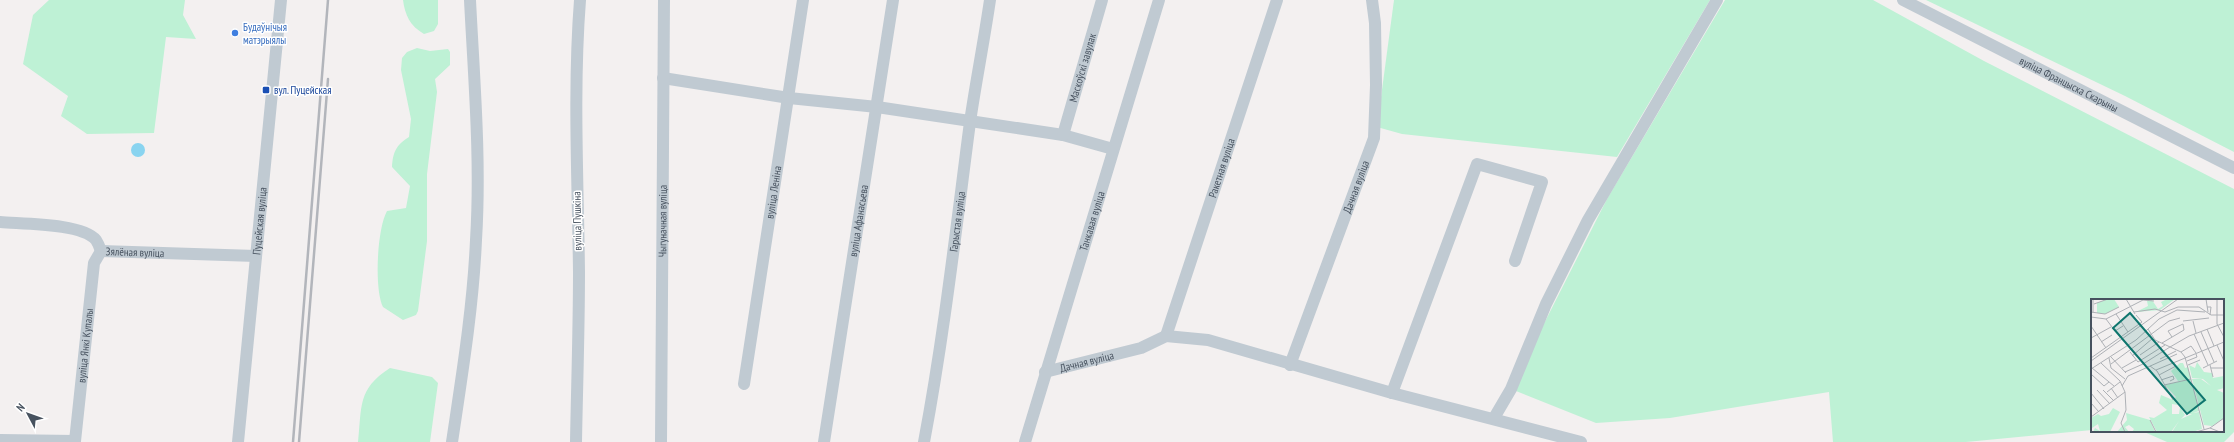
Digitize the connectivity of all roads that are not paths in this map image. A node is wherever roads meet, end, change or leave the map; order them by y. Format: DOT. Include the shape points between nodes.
graph roads {
  1 [pos="281,0"];
  2 [pos="470,0"];
  3 [pos="580,0"];
  4 [pos="664,0"];
  5 [pos="803,0"];
  6 [pos="893,0"];
  7 [pos="990,0"];
  8 [pos="1102,0"];
  9 [pos="1160,0"];
  10 [pos="1277,0"];
  11 [pos="1372,0"];
  12 [pos="1717,0"];
  13 [pos="1903,0"];
  14 [pos="663,78"];
  15 [pos="789,98"];
  16 [pos="877,107"];
  17 [pos="970,120"];
  18 [pos="1063,135"];
  19 [pos="1113,149"];
  20 [pos="2234,168"];
  21 [pos="0,222"];
  22 [pos="101,251"];
  23 [pos="256,256"];
  24 [pos="1515,261"];
  25 [pos="1166,336"];
  26 [pos="1290,364"];
  27 [pos="1045,372"];
  28 [pos="744,384"];
  29 [pos="1392,393"];
  30 [pos="1494,418"];
  31 [pos="0,440"];
  32 [pos="75,441"];
  33 [pos="238,442"];
  34 [pos="452,442"];
  35 [pos="576,442"];
  36 [pos="661,442"];
  37 [pos="824,442"];
  38 [pos="924,442"];
  39 [pos="1025,442"];
  40 [pos="1581,442"];
  1 -- 23 [label="street, Пуцейская вуліца"];
  2 -- 34 [label="street" via="478,172 476,240 471,308"];
  3 -- 35 [label="street, вуліца Пушкіна" via="575,114 578,272"];
  4 -- 14 [label="street, Чыгуначная вуліца"];
  5 -- 15 [label="street, вуліца Леніна"];
  6 -- 16 [label="street, вуліца Афанасьева"];
  7 -- 17 [label="street, Гарыстая вуліца"];
  8 -- 18 [label="street, Маскоўскі завулак"];
  9 -- 19 [label="street, Танкавая вуліца"];
  10 -- 25 [label="street, Ракетная вуліца"];
  11 -- 26 [label="street, Дачная вуліца" via="1376,85 1374,138"];
  12 -- 30 [label="street" via="1588,220 1546,304 1511,389"];
  13 -- 20 [label="street, вуліца Францыска Скарыны"];
  14 -- 15 [label="street"];
  14 -- 36 [label="street, Чыгуначная вуліца"];
  15 -- 16 [label="street"];
  15 -- 28 [label="street, вуліца Леніна" via="765,236"];
  16 -- 17 [label="street"];
  16 -- 37 [label="street, вуліца Афанасьева"];
  17 -- 18 [label="street"];
  17 -- 38 [label="street, Гарыстая вуліца" via="952,262"];
  18 -- 19 [label="street"];
  19 -- 27 [label="street, Танкавая вуліца"];
  21 -- 22 [label="street, Зялёная вуліца" via="62,226 92,236"];
  22 -- 23 [label="street, Зялёная вуліца"];
  22 -- 32 [label="street, вуліца Янкі Купалы" via="94,264"];
  23 -- 33 [label="street, Пуцейская вуліца"];
  24 -- 29 [label="street" via="1542,182 1477,164"];
  25 -- 26 [label="street" via="1208,340"];
  25 -- 27 [label="street, Дачная вуліца" via="1141,348"];
  26 -- 29 [label="street"];
  27 -- 39 [label="street, Танкавая вуліца"];
  29 -- 30 [label="street"];
  30 -- 40 [label="street"];
  31 -- 32 [label="street"];
}
